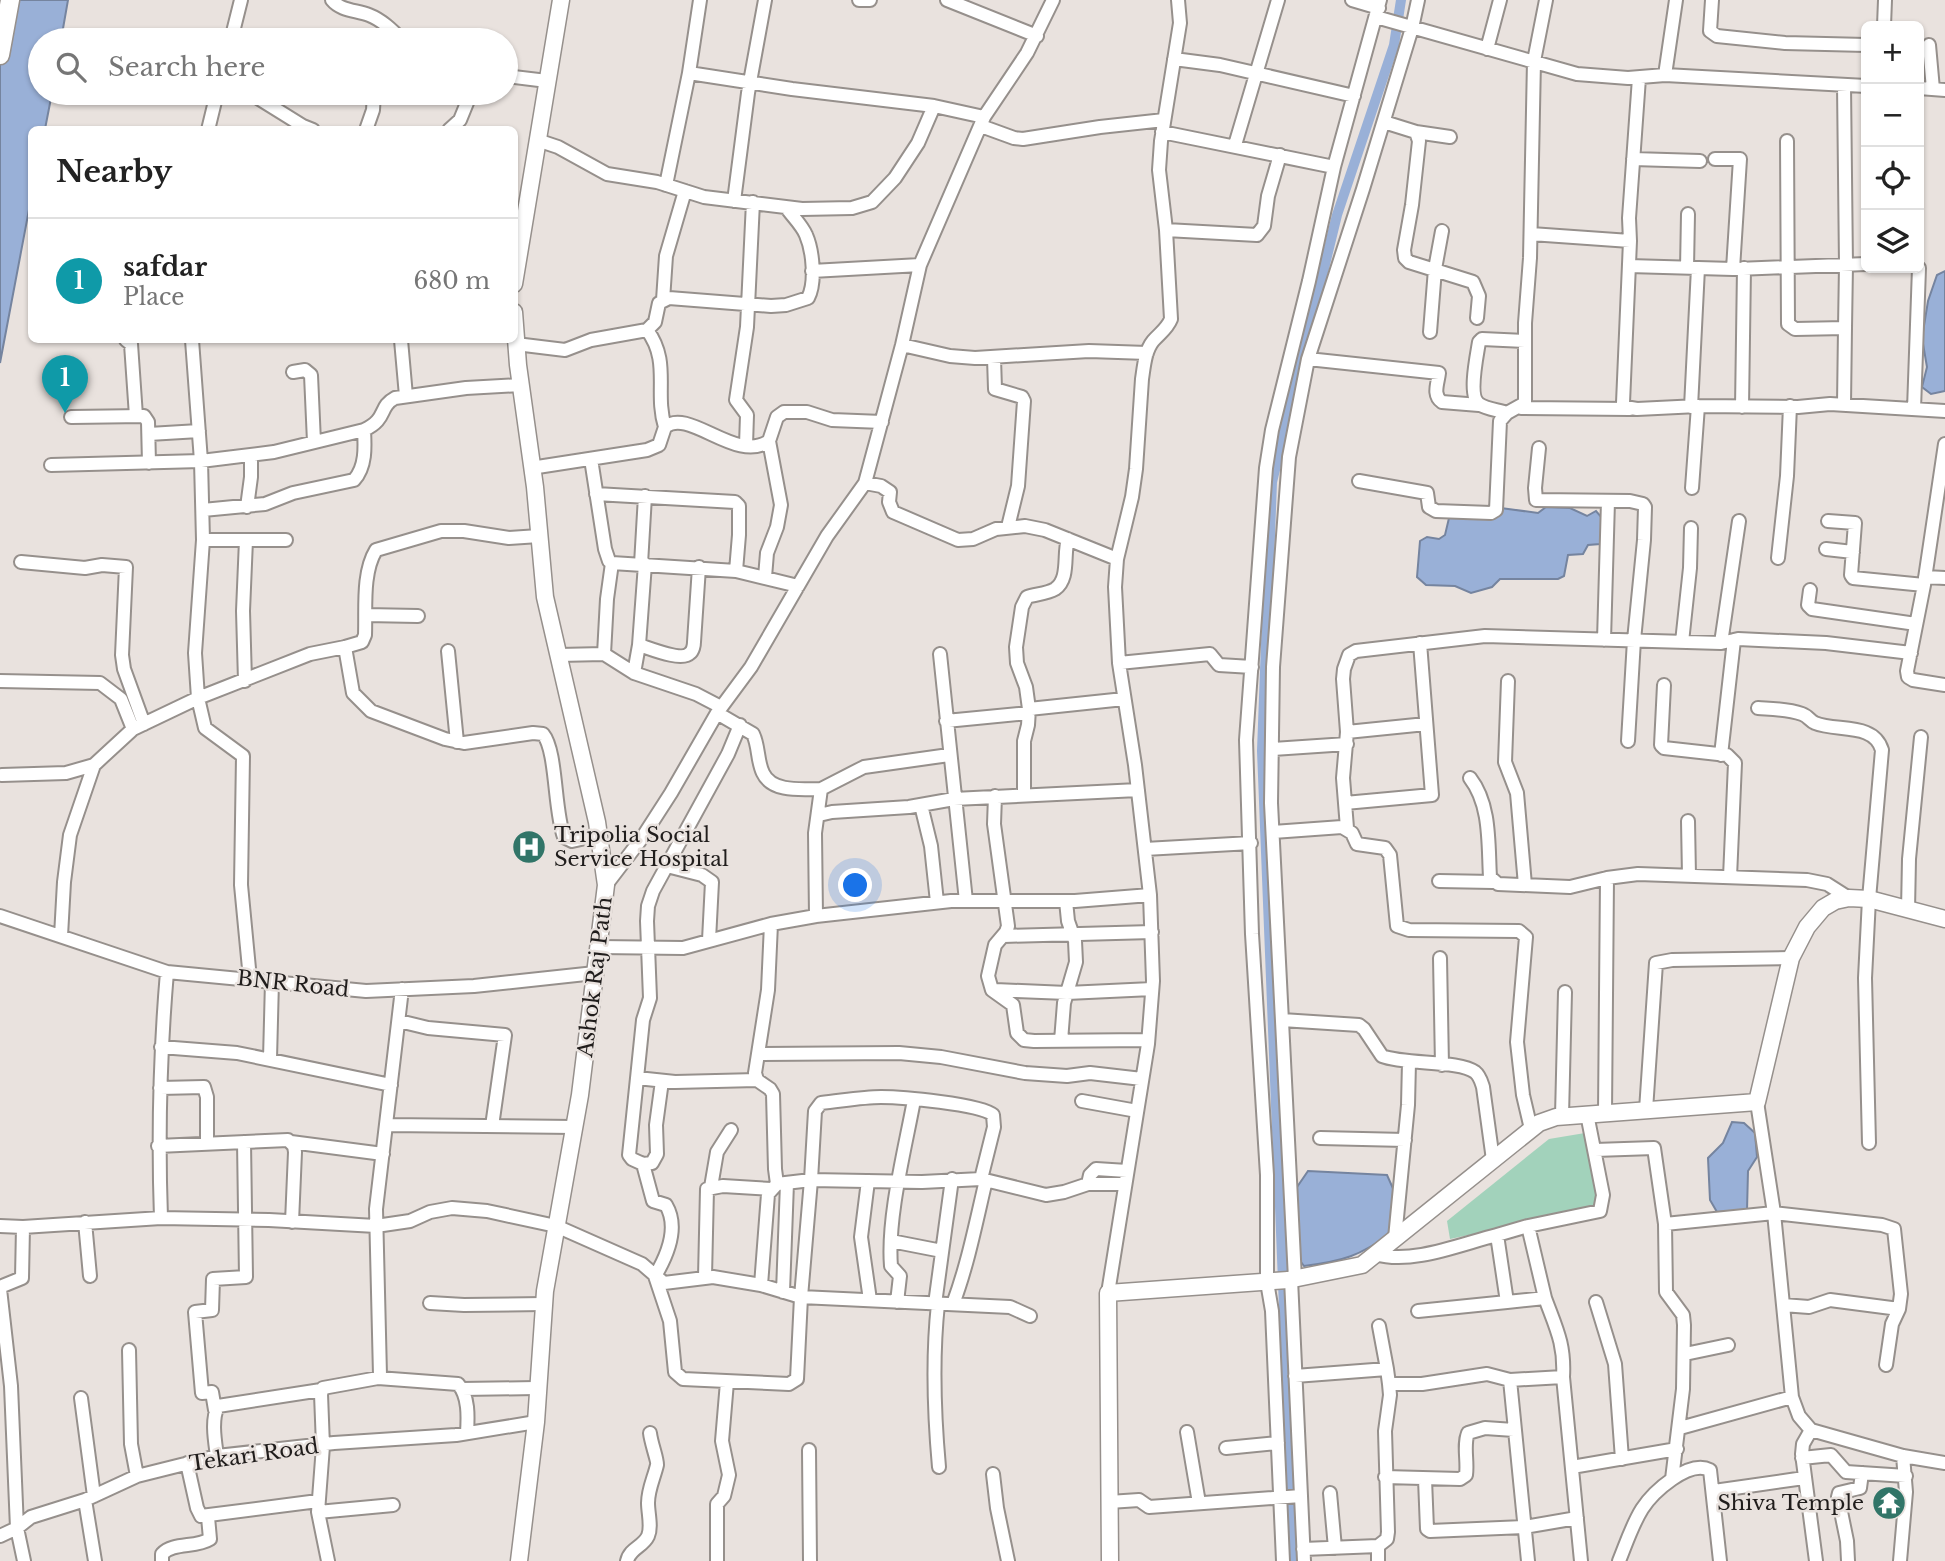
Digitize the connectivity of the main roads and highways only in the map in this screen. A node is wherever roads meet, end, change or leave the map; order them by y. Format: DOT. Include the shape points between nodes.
graph roads {
  1 [pos="10,0"];
  2 [pos="561,0"];
  3 [pos="0,55"];
  4 [pos="518,258"];
  5 [pos="516,343"];
  6 [pos="1945,919"];
  7 [pos="519,1561"];
  8 [pos="1110,1561"];
  1 -- 3 [label="highway"];
  2 -- 4 [label="main road"];
  5 -- 7 [label="main road, Ashok Raj Path" via="545,597 599,835 606,885 574,1127 544,1304"];
  6 -- 8 [label="main road" via="1869,899 1849,898 1823,908 1791,958 1758,1102 1562,1116 1539,1123 1362,1265 1269,1282 1108,1293"];
}
